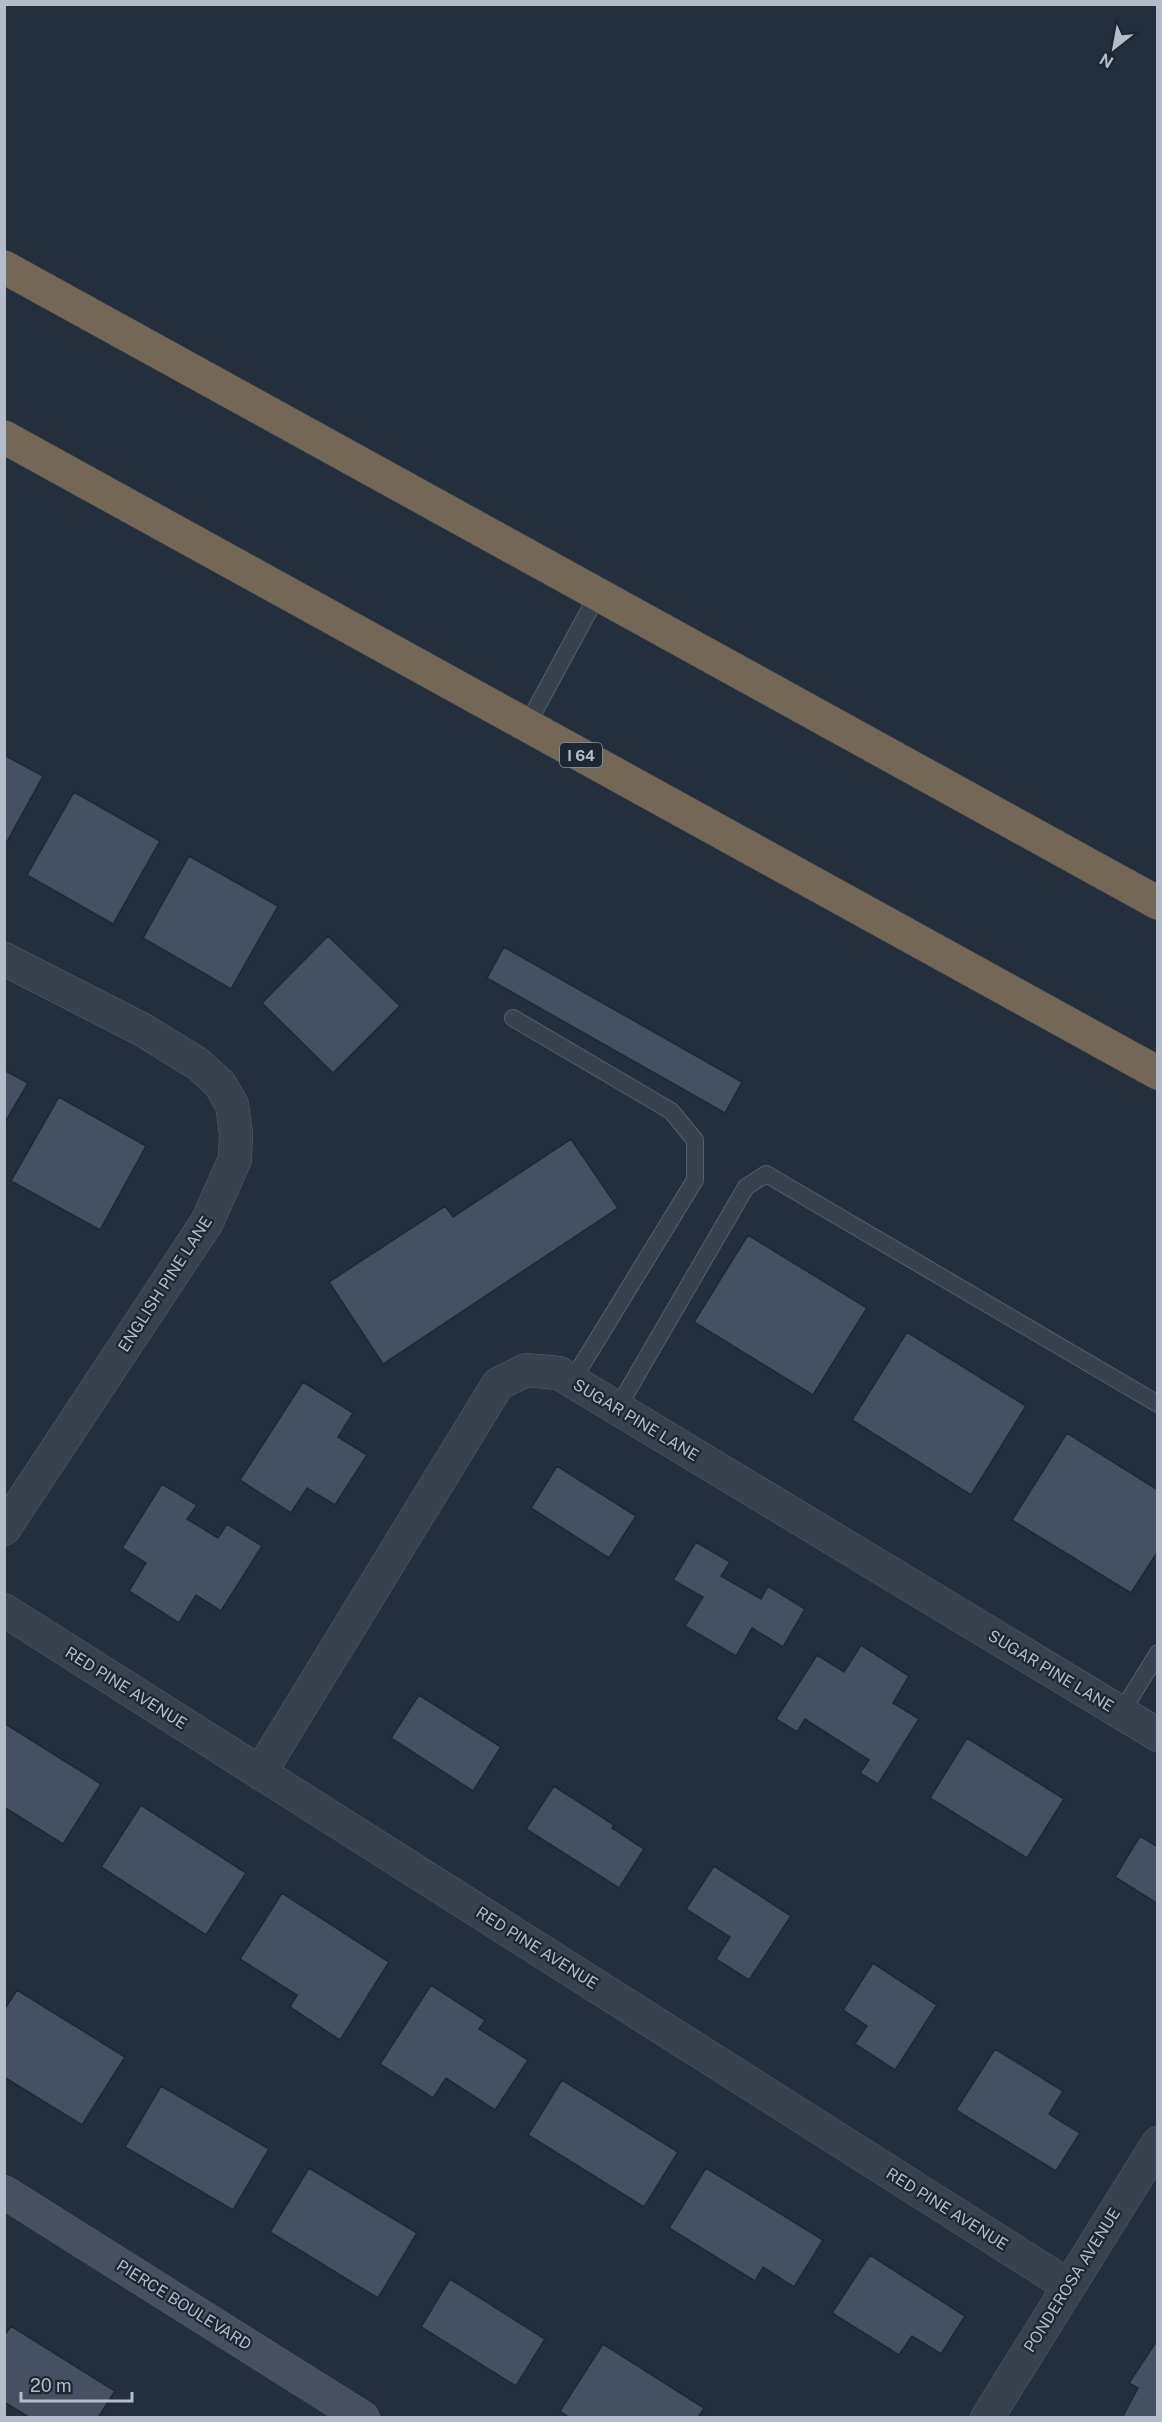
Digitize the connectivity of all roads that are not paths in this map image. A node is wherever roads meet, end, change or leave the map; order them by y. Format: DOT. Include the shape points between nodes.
graph roads {
  1 [pos="4,267"];
  2 [pos="4,437"];
  3 [pos="598,594"];
  4 [pos="527,725"];
  5 [pos="1158,903"];
  6 [pos="4,959"];
  7 [pos="513,1018"];
  8 [pos="1158,1072"];
  9 [pos="572,1381"];
  10 [pos="1158,1404"];
  11 [pos="616,1409"];
  12 [pos="4,1529"];
  13 [pos="4,1610"];
  14 [pos="1158,1653"];
  15 [pos="1121,1713"];
  16 [pos="1158,1735"];
  17 [pos="260,1773"];
  18 [pos="1158,2143"];
  19 [pos="4,2192"];
  20 [pos="1069,2286"];
  21 [pos="363,2418"];
  22 [pos="987,2418"];
  1 -- 3 [label="highway"];
  2 -- 4 [label="highway, I 64"];
  3 -- 4 [label="lane"];
  3 -- 5 [label="highway"];
  4 -- 8 [label="highway, I 64"];
  6 -- 12 [label="street, ENGLISH PINE LANE" via="143,1030 198,1065 220,1084 232,1105 236,1142 235,1159 207,1222"];
  7 -- 9 [label="lane" via="671,1111 695,1140 695,1180"];
  9 -- 11 [label="street, SUGAR PINE LANE"];
  9 -- 17 [label="street, SUGAR PINE LANE" via="558,1373 526,1370 498,1384"];
  10 -- 11 [label="lane" via="766,1174 746,1187"];
  11 -- 15 [label="street, SUGAR PINE LANE"];
  13 -- 17 [label="street, RED PINE AVENUE"];
  14 -- 15 [label="lane"];
  15 -- 16 [label="street, SUGAR PINE LANE"];
  17 -- 20 [label="street, RED PINE AVENUE"];
  18 -- 20 [label="street, PONDEROSA AVENUE"];
  19 -- 21 [label="street, PIERCE BOULEVARD"];
  20 -- 22 [label="street, PONDEROSA AVENUE"];
}
